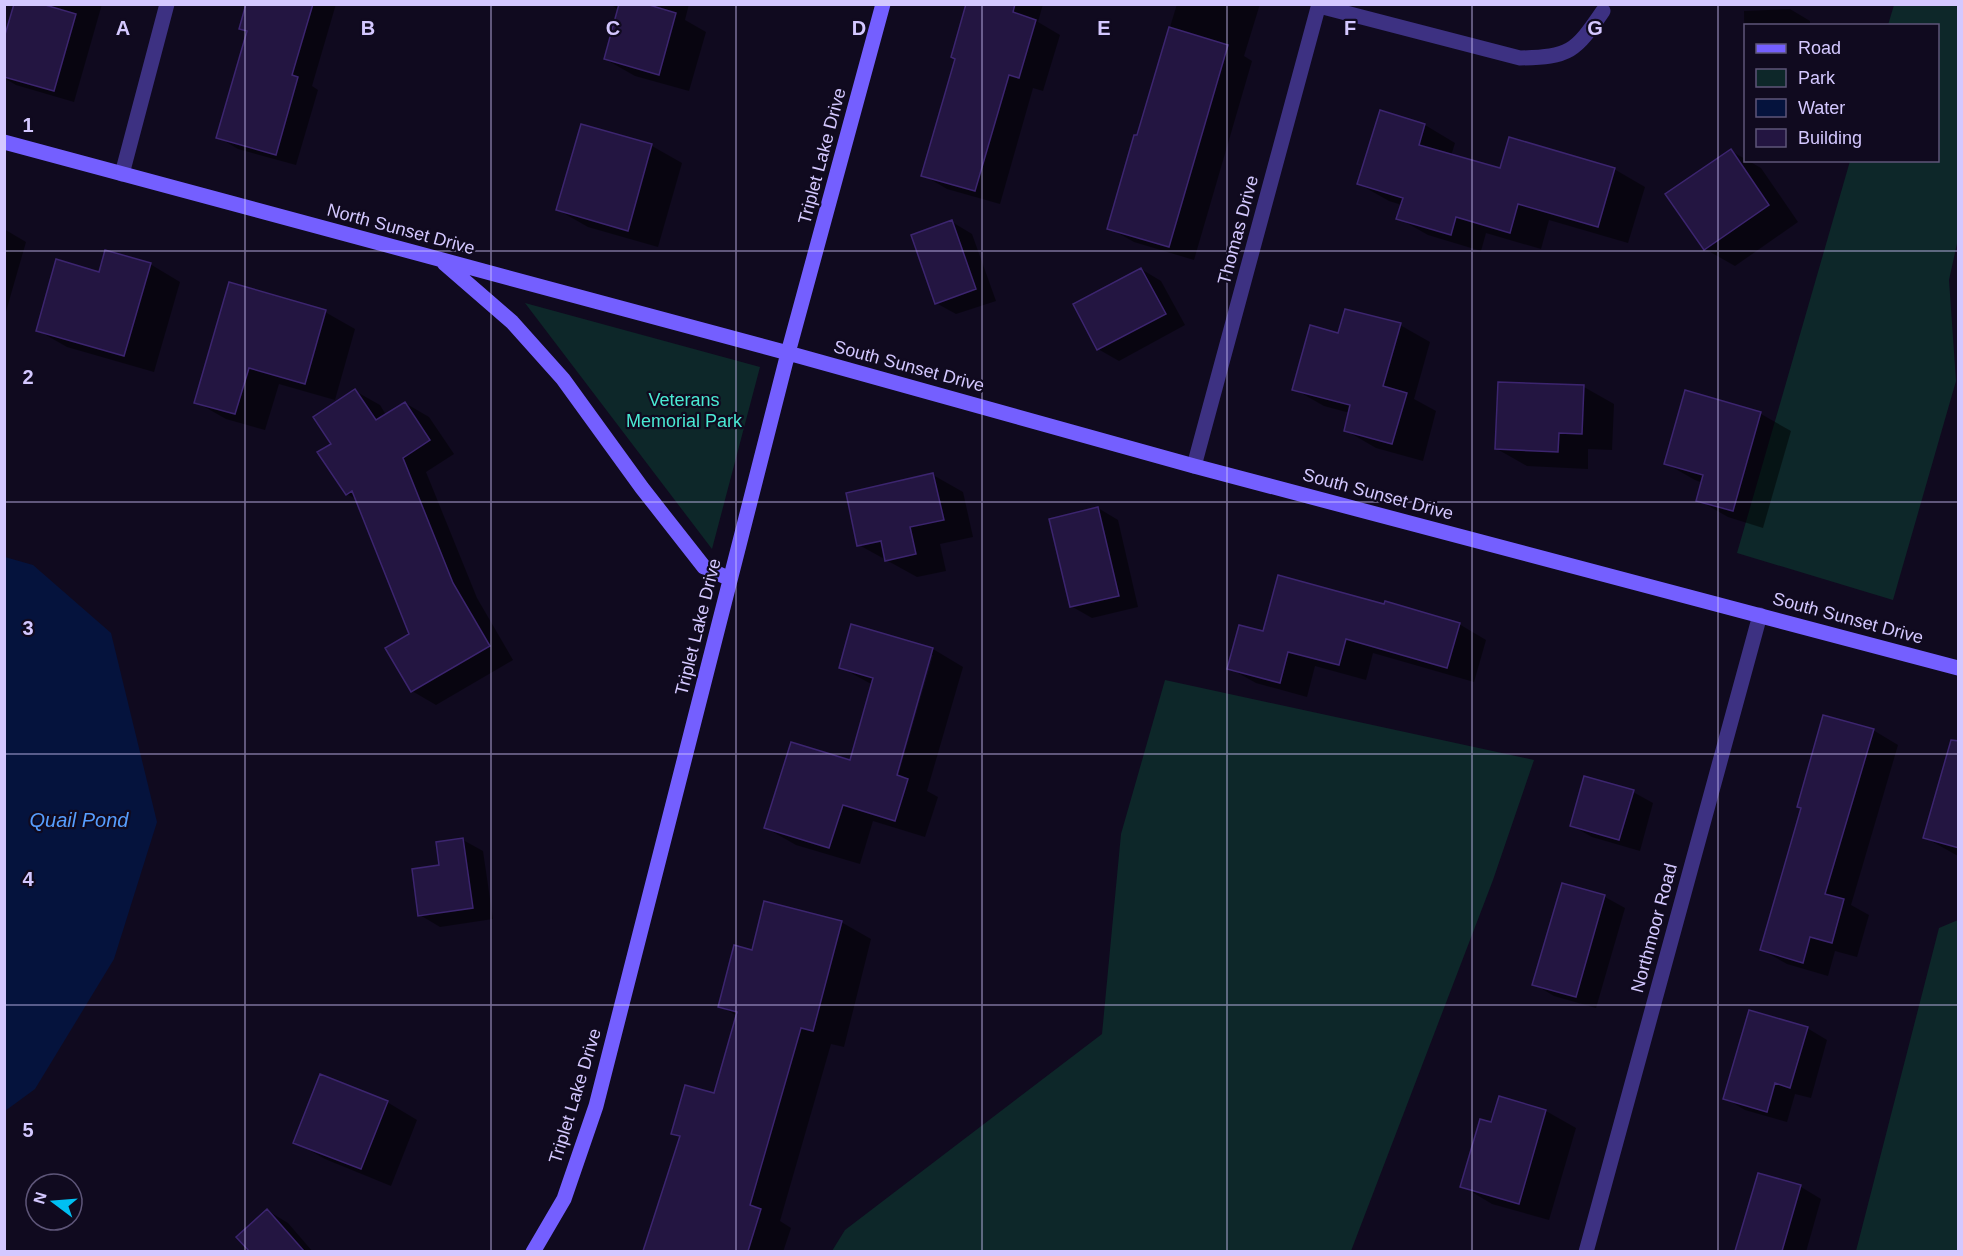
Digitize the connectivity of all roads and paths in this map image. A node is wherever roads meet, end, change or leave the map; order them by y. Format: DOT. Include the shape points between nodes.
graph roads {
  1 [pos="167,4"];
  2 [pos="883,4"];
  3 [pos="1319,5"];
  4 [pos="1603,11"];
  5 [pos="4,142"];
  6 [pos="122,174"];
  7 [pos="440,260"];
  8 [pos="788,353"];
  9 [pos="1194,466"];
  10 [pos="730,579"];
  11 [pos="1760,615"];
  12 [pos="1959,668"];
  13 [pos="533,1251"];
  14 [pos="1586,1251"];
  1 -- 6 [label="street"];
  2 -- 8 [label="street, Triplet Lake Drive"];
  3 -- 4 [label="street" via="1520,58 1550,58 1570,50"];
  3 -- 9 [label="street, Thomas Drive"];
  5 -- 6 [label="street, North Sunset Drive"];
  6 -- 7 [label="street, North Sunset Drive"];
  7 -- 8 [label="street, North Sunset Drive"];
  7 -- 10 [label="street" via="512,322 563,379 704,567"];
  8 -- 9 [label="street, South Sunset Drive"];
  8 -- 10 [label="street, Triplet Lake Drive"];
  9 -- 11 [label="street, South Sunset Drive"];
  10 -- 13 [label="street, Triplet Lake Drive" via="596,1106 564,1198"];
  11 -- 12 [label="street, South Sunset Drive"];
  11 -- 14 [label="street, Northmoor Road"];
}
